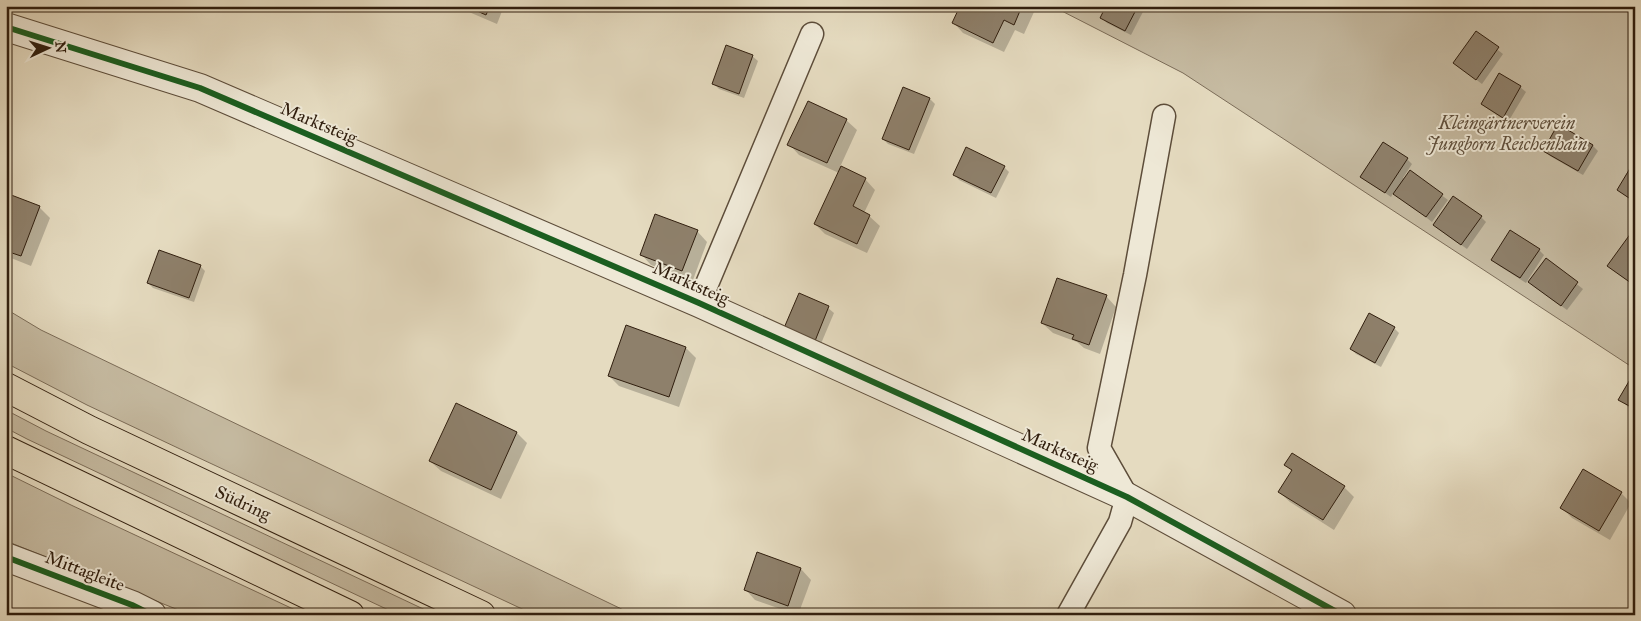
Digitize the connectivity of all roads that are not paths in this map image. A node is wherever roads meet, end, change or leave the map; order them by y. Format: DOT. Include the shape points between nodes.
graph roads {
  1 [pos="6,27"];
  2 [pos="812,34"];
  3 [pos="1164,116"];
  4 [pos="700,303"];
  5 [pos="6,388"];
  6 [pos="6,450"];
  7 [pos="1127,497"];
  8 [pos="6,557"];
  9 [pos="152,615"];
  10 [pos="350,615"];
  11 [pos="481,615"];
  12 [pos="1068,615"];
  13 [pos="1342,615"];
  1 -- 4 [label="street, Marktsteig" via="200,88"];
  2 -- 4 [label="lane"];
  3 -- 7 [label="lane" via="1099,448"];
  4 -- 7 [label="street, Marktsteig"];
  5 -- 11 [label="main road, Südring"];
  6 -- 10 [label="main road"];
  7 -- 12 [label="lane" via="1120,522"];
  7 -- 13 [label="street, Marktsteig"];
  8 -- 9 [label="street, Mittagleite"];
}
